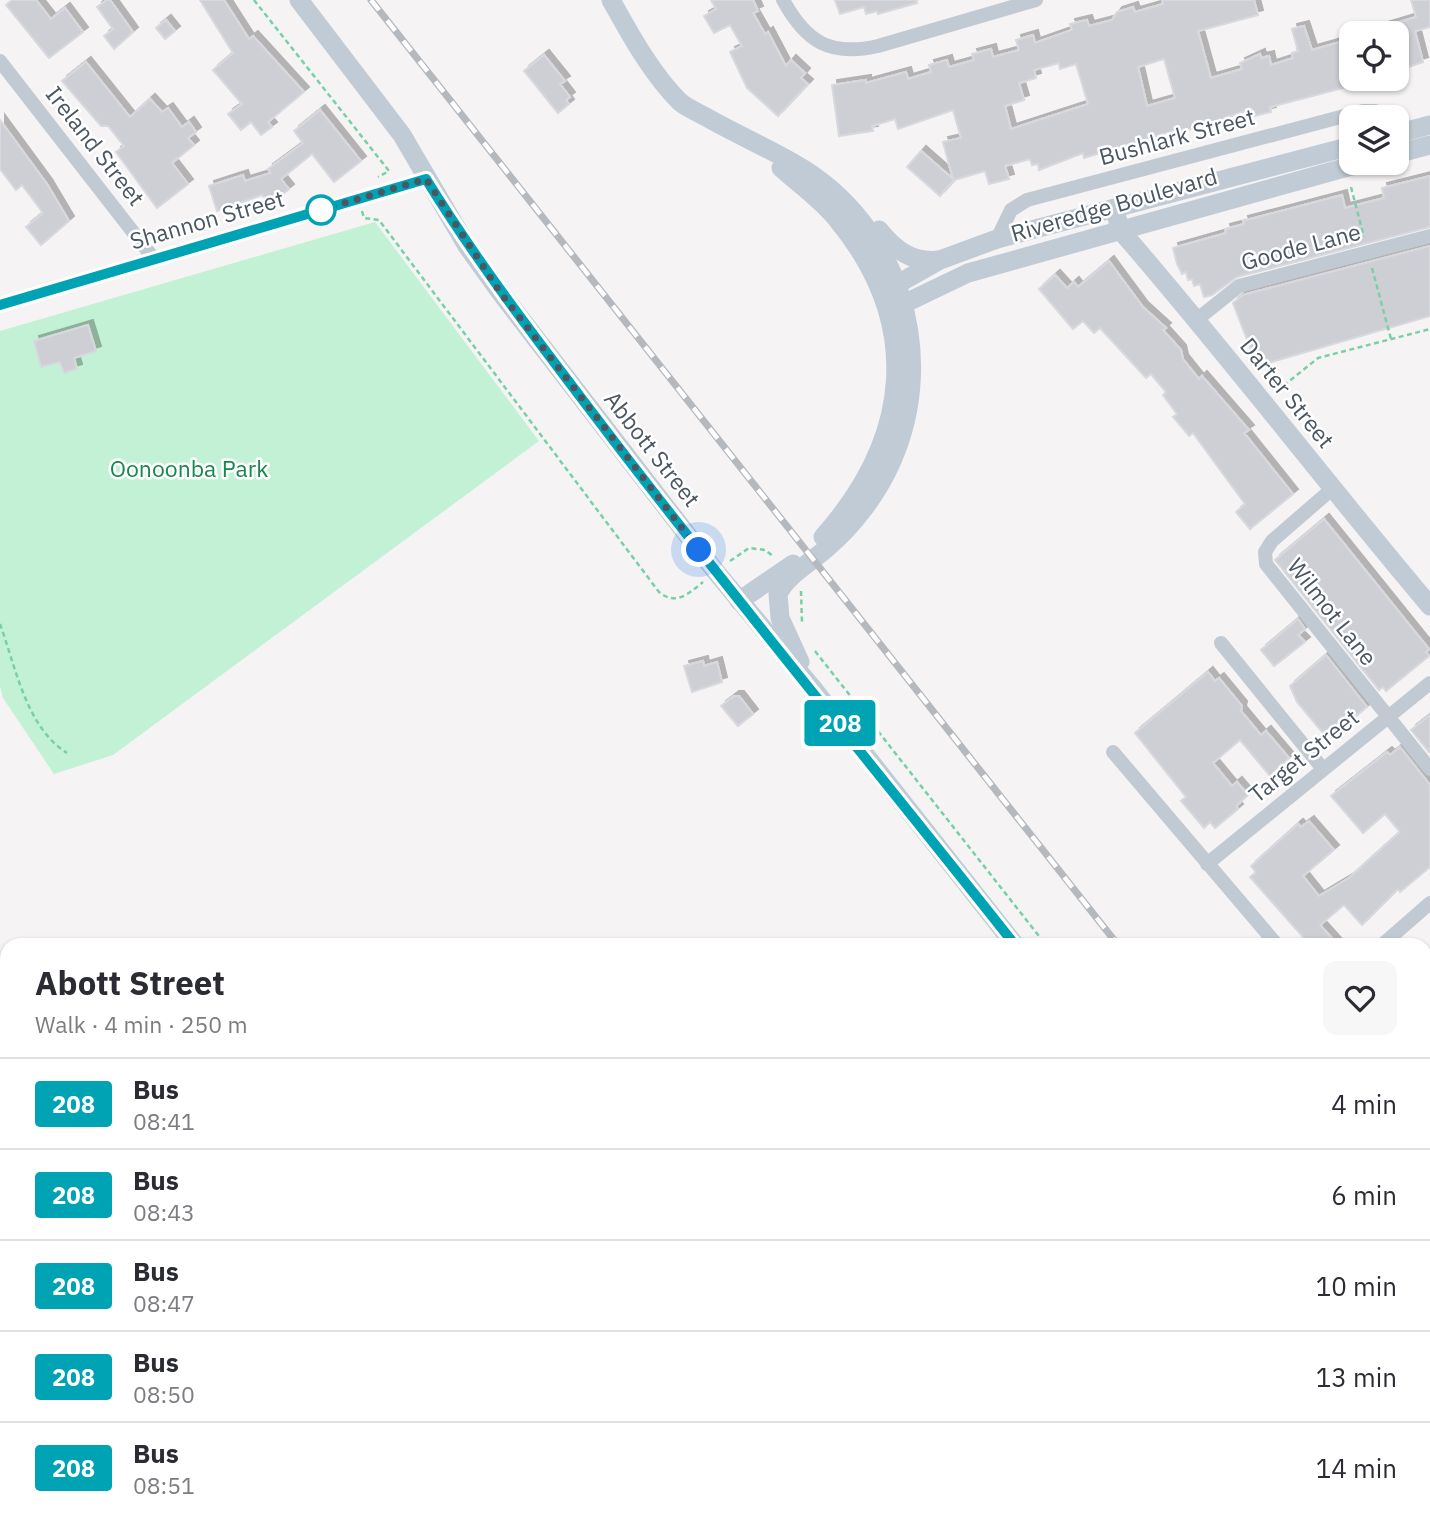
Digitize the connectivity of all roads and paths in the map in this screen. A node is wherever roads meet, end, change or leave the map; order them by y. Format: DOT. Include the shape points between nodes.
graph roads {
  1 [pos="254,0"];
  2 [pos="299,0"];
  3 [pos="611,0"];
  4 [pos="783,0"];
  5 [pos="1037,0"];
  6 [pos="0,61"];
  7 [pos="1339,117"];
  8 [pos="1430,125"];
  9 [pos="1409,129"];
  10 [pos="1430,145"];
  11 [pos="758,146"];
  12 [pos="1339,149"];
  13 [pos="1409,151"];
  14 [pos="1339,169"];
  15 [pos="378,177"];
  16 [pos="426,179"];
  17 [pos="821,180"];
  18 [pos="358,200"];
  19 [pos="1114,208"];
  20 [pos="1121,231"];
  21 [pos="1430,236"];
  22 [pos="996,239"];
  23 [pos="155,259"];
  24 [pos="940,260"];
  25 [pos="892,299"];
  26 [pos="0,305"];
  27 [pos="1195,321"];
  28 [pos="1430,328"];
  29 [pos="1274,393"];
  30 [pos="1332,489"];
  31 [pos="716,572"];
  32 [pos="788,574"];
  33 [pos="739,601"];
  34 [pos="1430,606"];
  35 [pos="0,624"];
  36 [pos="803,628"];
  37 [pos="1221,643"];
  38 [pos="814,650"];
  39 [pos="1430,683"];
  40 [pos="811,686"];
  41 [pos="1388,718"];
  42 [pos="1113,752"];
  43 [pos="67,753"];
  44 [pos="1323,769"];
  45 [pos="1430,769"];
  46 [pos="1207,864"];
  47 [pos="1430,902"];
  48 [pos="1009,938"];
  49 [pos="1040,938"];
  50 [pos="1271,938"];
  51 [pos="1390,938"];
  1 -- 15 [label="path" via="389,171"];
  2 -- 16 [label="street, Abbott Street" via="402,135"];
  3 -- 11 [label="street" via="633,39 680,102"];
  4 -- 5 [label="street" via="799,27 812,38 851,51"];
  6 -- 23 [label="street, Ireland Street"];
  7 -- 22 [label="street, Bushlark Street" via="1027,200 1011,210"];
  8 -- 9 [label="street"];
  10 -- 13 [label="street"];
  11 -- 17 [label="street"];
  11 -- 25 [label="street" via="836,218"];
  12 -- 19 [label="street, Riveredge Boulevard"];
  14 -- 20 [label="street, Riveredge Boulevard"];
  16 -- 18 [label="street, Shannon Street"];
  16 -- 31 [label="street, Abbott Street" via="500,292"];
  17 -- 24 [label="street" via="852,196 902,253 916,260"];
  17 -- 25 [label="street" via="866,227 887,261"];
  18 -- 23 [label="street, Shannon Street"];
  18 -- 31 [label="path" via="365,218 379,220 659,592 667,598 681,598"];
  19 -- 20 [label="street, Darter Street"];
  19 -- 22 [label="street, Riveredge Boulevard"];
  20 -- 25 [label="street, Riveredge Boulevard"];
  20 -- 27 [label="street, Darter Street"];
  21 -- 27 [label="street, Goode Lane" via="1239,286"];
  22 -- 24 [label="street, Riveredge Boulevard"];
  23 -- 26 [label="street, Shannon Street"];
  24 -- 25 [label="street, Riveredge Boulevard"];
  25 -- 32 [label="street" via="896,383 881,451 870,476 842,514"];
  27 -- 30 [label="street, Darter Street"];
  28 -- 29 [label="path" via="1318,358"];
  30 -- 34 [label="street, Darter Street"];
  30 -- 41 [label="street, Wilmot Lane" via="1272,541 1265,552 1266,564"];
  31 -- 32 [label="path" via="741,552 757,548 771,554"];
  31 -- 33 [label="street, Abbott Street"];
  32 -- 33 [label="street"];
  32 -- 36 [label="path" via="801,590"];
  32 -- 40 [label="street" via="777,607"];
  33 -- 40 [label="street, Abbott Street"];
  35 -- 43 [label="path" via="32,713 53,744"];
  37 -- 44 [label="street"];
  38 -- 49 [label="path"];
  39 -- 41 [label="street, Target Street"];
  40 -- 48 [label="street, Abbott Street"];
  41 -- 44 [label="street, Target Street"];
  41 -- 45 [label="street, Wilmot Lane"];
  42 -- 46 [label="street"];
  44 -- 46 [label="street, Target Street"];
  46 -- 50 [label="street"];
  47 -- 51 [label="street"];
}
